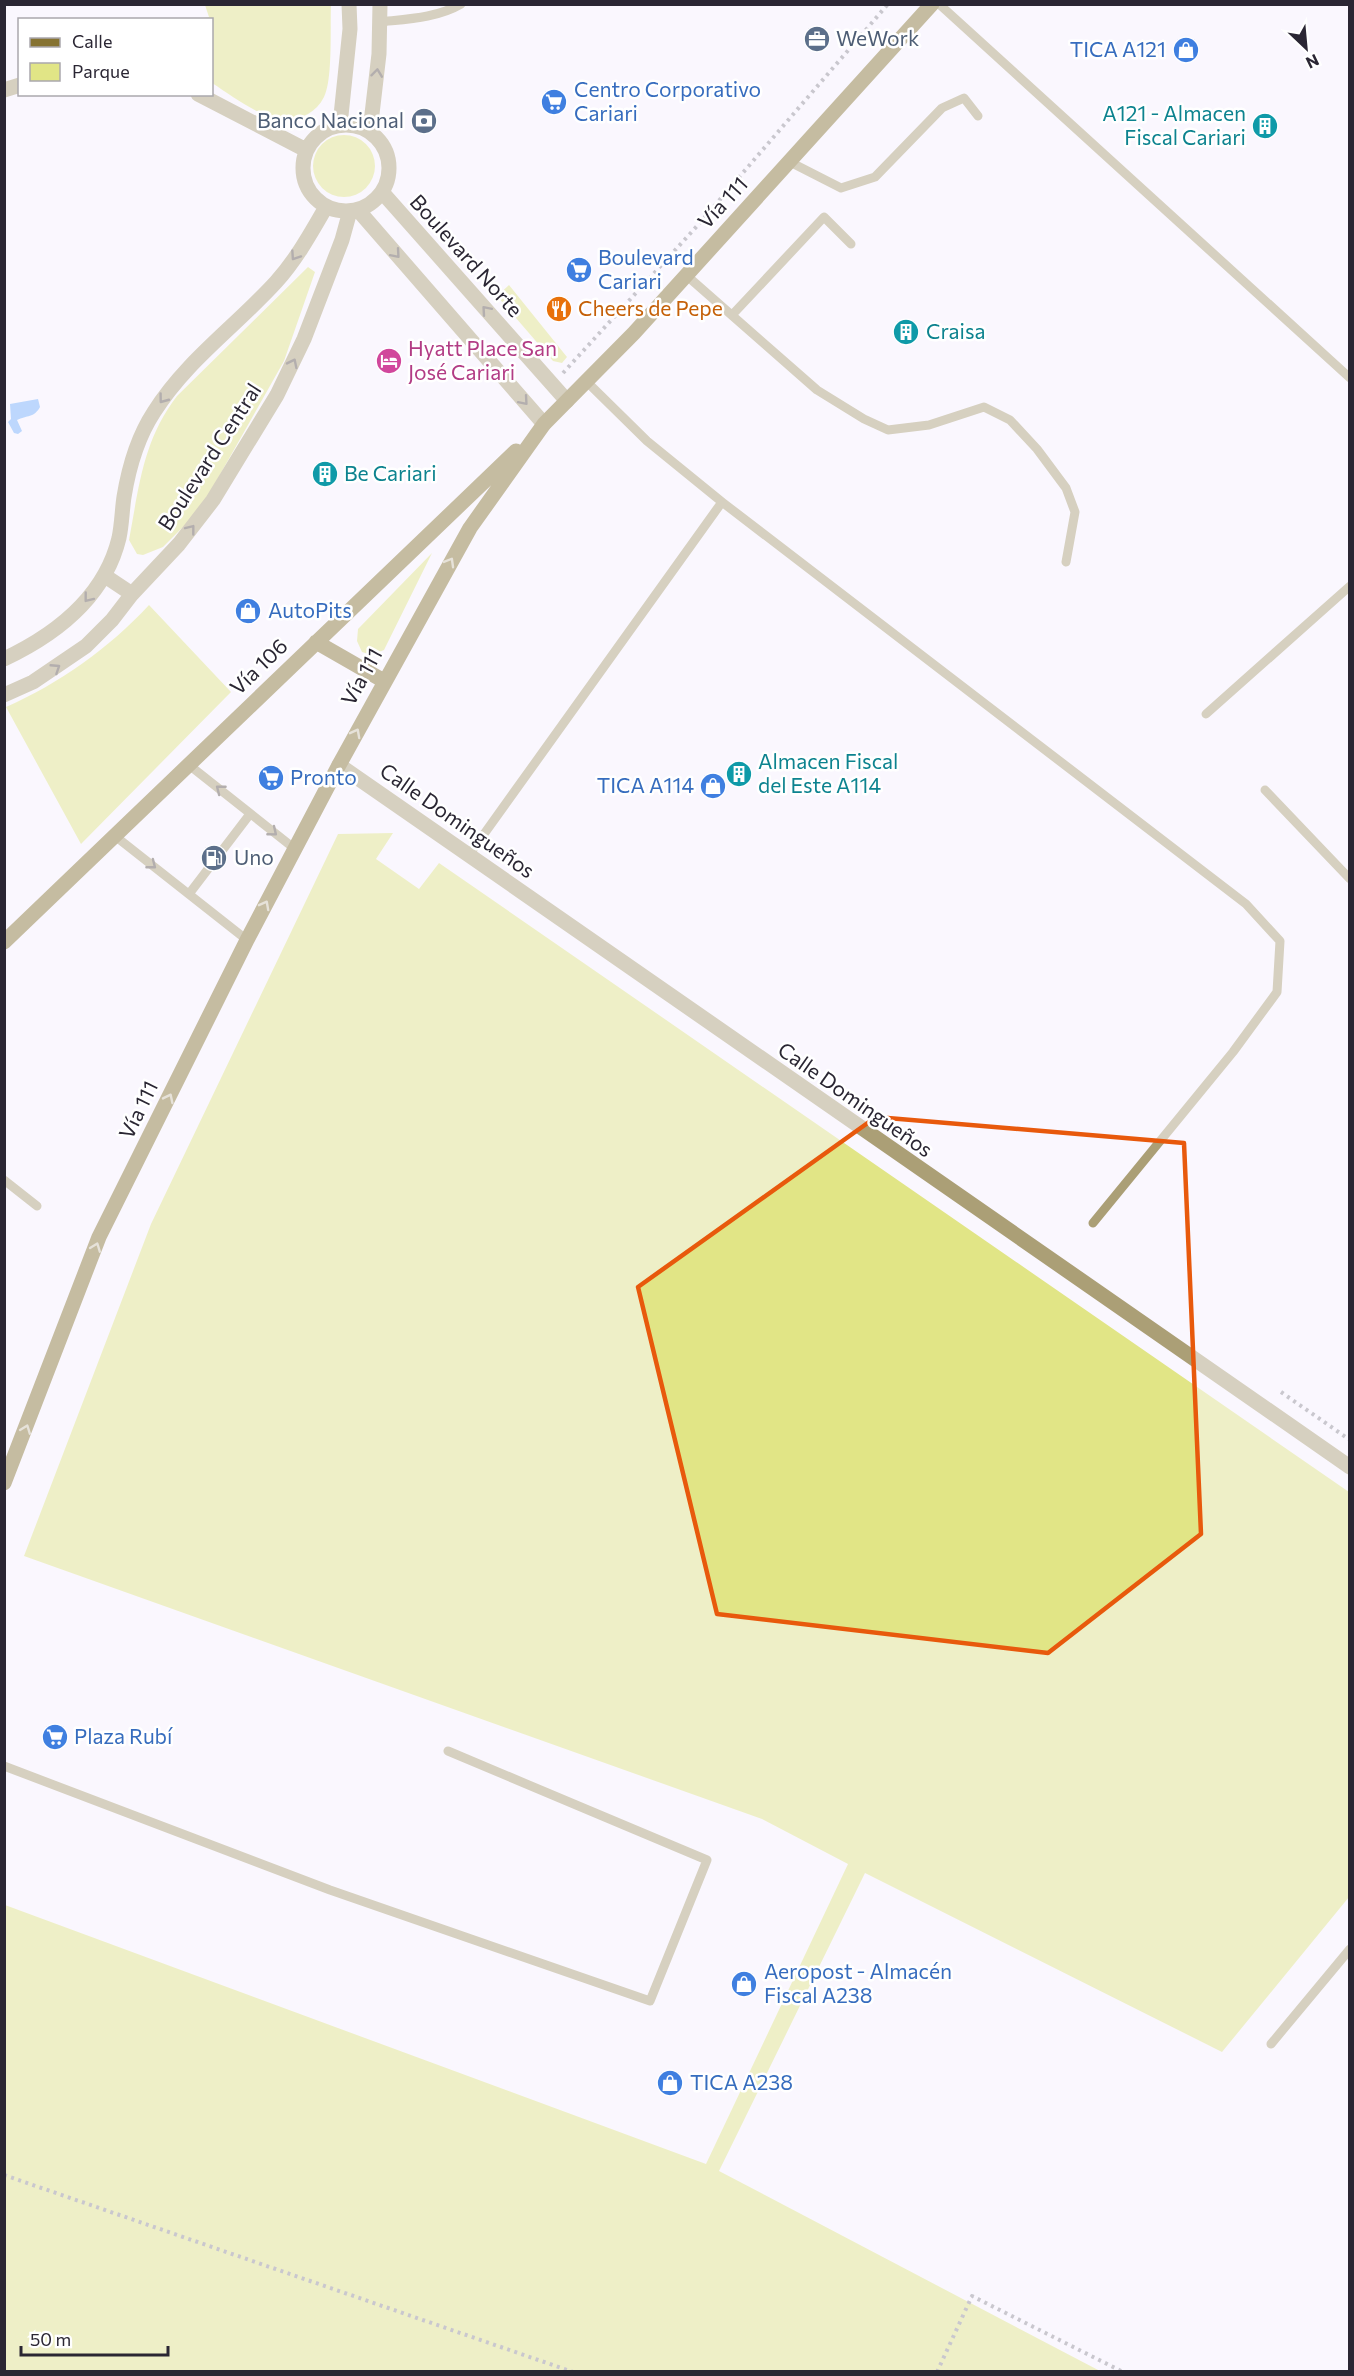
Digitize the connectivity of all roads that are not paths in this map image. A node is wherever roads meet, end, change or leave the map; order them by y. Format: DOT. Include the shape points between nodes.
graph roads {
  1 [pos="350,4"];
  2 [pos="380,4"];
  3 [pos="461,4"];
  4 [pos="932,4"];
  5 [pos="939,4"];
  6 [pos="380,22"];
  7 [pos="202,96"];
  8 [pos="978,116"];
  9 [pos="339,125"];
  10 [pos="370,131"];
  11 [pos="306,150"];
  12 [pos="790,162"];
  13 [pos="382,192"];
  14 [pos="326,207"];
  15 [pos="354,210"];
  16 [pos="851,244"];
  17 [pos="686,275"];
  18 [pos="733,314"];
  19 [pos="1350,378"];
  20 [pos="586,381"];
  21 [pos="567,401"];
  22 [pos="544,424"];
  23 [pos="723,502"];
  24 [pos="1066,562"];
  25 [pos="105,576"];
  26 [pos="1350,586"];
  27 [pos="132,594"];
  28 [pos="316,642"];
  29 [pos="4,659"];
  30 [pos="384,681"];
  31 [pos="4,695"];
  32 [pos="1206,714"];
  33 [pos="189,765"];
  34 [pos="339,765"];
  35 [pos="1264,790"];
  36 [pos="250,814"];
  37 [pos="115,836"];
  38 [pos="295,849"];
  39 [pos="469,855"];
  40 [pos="1350,879"];
  41 [pos="189,894"];
  42 [pos="247,940"];
  43 [pos="4,942"];
  44 [pos="4,1180"];
  45 [pos="37,1206"];
  46 [pos="1093,1223"];
  47 [pos="1350,1467"];
  48 [pos="4,1484"];
  49 [pos="448,1751"];
  50 [pos="4,1766"];
  51 [pos="1350,1949"];
  52 [pos="1270,2044"];
  1 -- 9 [label="street"];
  2 -- 6 [label="street"];
  3 -- 6 [label="lane" via="420,17"];
  4 -- 12 [label="main road, Vía 111"];
  5 -- 19 [label="lane"];
  10 -- 6 [label="street, one-way"];
  7 -- 11 [label="street"];
  8 -- 12 [label="lane" via="964,98 942,108 875,177 841,188"];
  9 -- 10 [label="street"];
  9 -- 11 [label="street" via="320,134"];
  10 -- 13 [label="street" via="387,155 388,174"];
  11 -- 14 [label="street" via="302,162 305,182 315,199"];
  12 -- 17 [label="main road, Vía 111"];
  13 -- 15 [label="street" via="367,206"];
  21 -- 13 [label="street, Boulevard Norte, one-way"];
  14 -- 15 [label="street"];
  14 -- 25 [label="street, one-way" via="276,282 199,358 154,411 135,448 120,536"];
  15 -- 22 [label="street, one-way"];
  27 -- 15 [label="street, Boulevard Central, one-way" via="196,522 277,395 304,339"];
  16 -- 18 [label="lane" via="824,217"];
  17 -- 18 [label="lane"];
  17 -- 20 [label="main road, Vía 111"];
  18 -- 24 [label="lane" via="817,390 888,430 929,425 984,408 1010,420 1037,448 1066,488 1076,512"];
  20 -- 21 [label="main road, Vía 111"];
  20 -- 23 [label="lane" via="647,441"];
  21 -- 22 [label="main road, Vía 111"];
  22 -- 28 [label="main road, Vía 106"];
  30 -- 22 [label="main road, Vía 111, one-way" via="470,528"];
  23 -- 39 [label="lane"];
  23 -- 46 [label="lane" via="1246,904 1280,941 1277,992"];
  25 -- 27 [label="street"];
  25 -- 29 [label="street, one-way" via="61,626"];
  26 -- 32 [label="lane"];
  31 -- 27 [label="street, Boulevard Central, one-way" via="33,682 86,646"];
  28 -- 30 [label="main road"];
  28 -- 33 [label="main road, Vía 106"];
  34 -- 30 [label="main road, Vía 111, one-way"];
  36 -- 33 [label="lane, one-way"];
  33 -- 37 [label="main road, Vía 106"];
  34 -- 38 [label="main road, Vía 111"];
  34 -- 39 [label="street, Calle Domingueños"];
  35 -- 40 [label="lane"];
  36 -- 38 [label="lane, one-way"];
  36 -- 41 [label="lane"];
  37 -- 41 [label="lane, one-way"];
  37 -- 43 [label="main road, Vía 106"];
  42 -- 38 [label="main road, Vía 111, one-way"];
  39 -- 47 [label="street, Calle Domingueños"];
  41 -- 42 [label="lane"];
  48 -- 42 [label="main road, Vía 111, one-way" via="99,1238"];
  44 -- 45 [label="lane"];
  49 -- 50 [label="lane" via="707,1860 650,2001 330,1890"];
  51 -- 52 [label="lane"];
}
